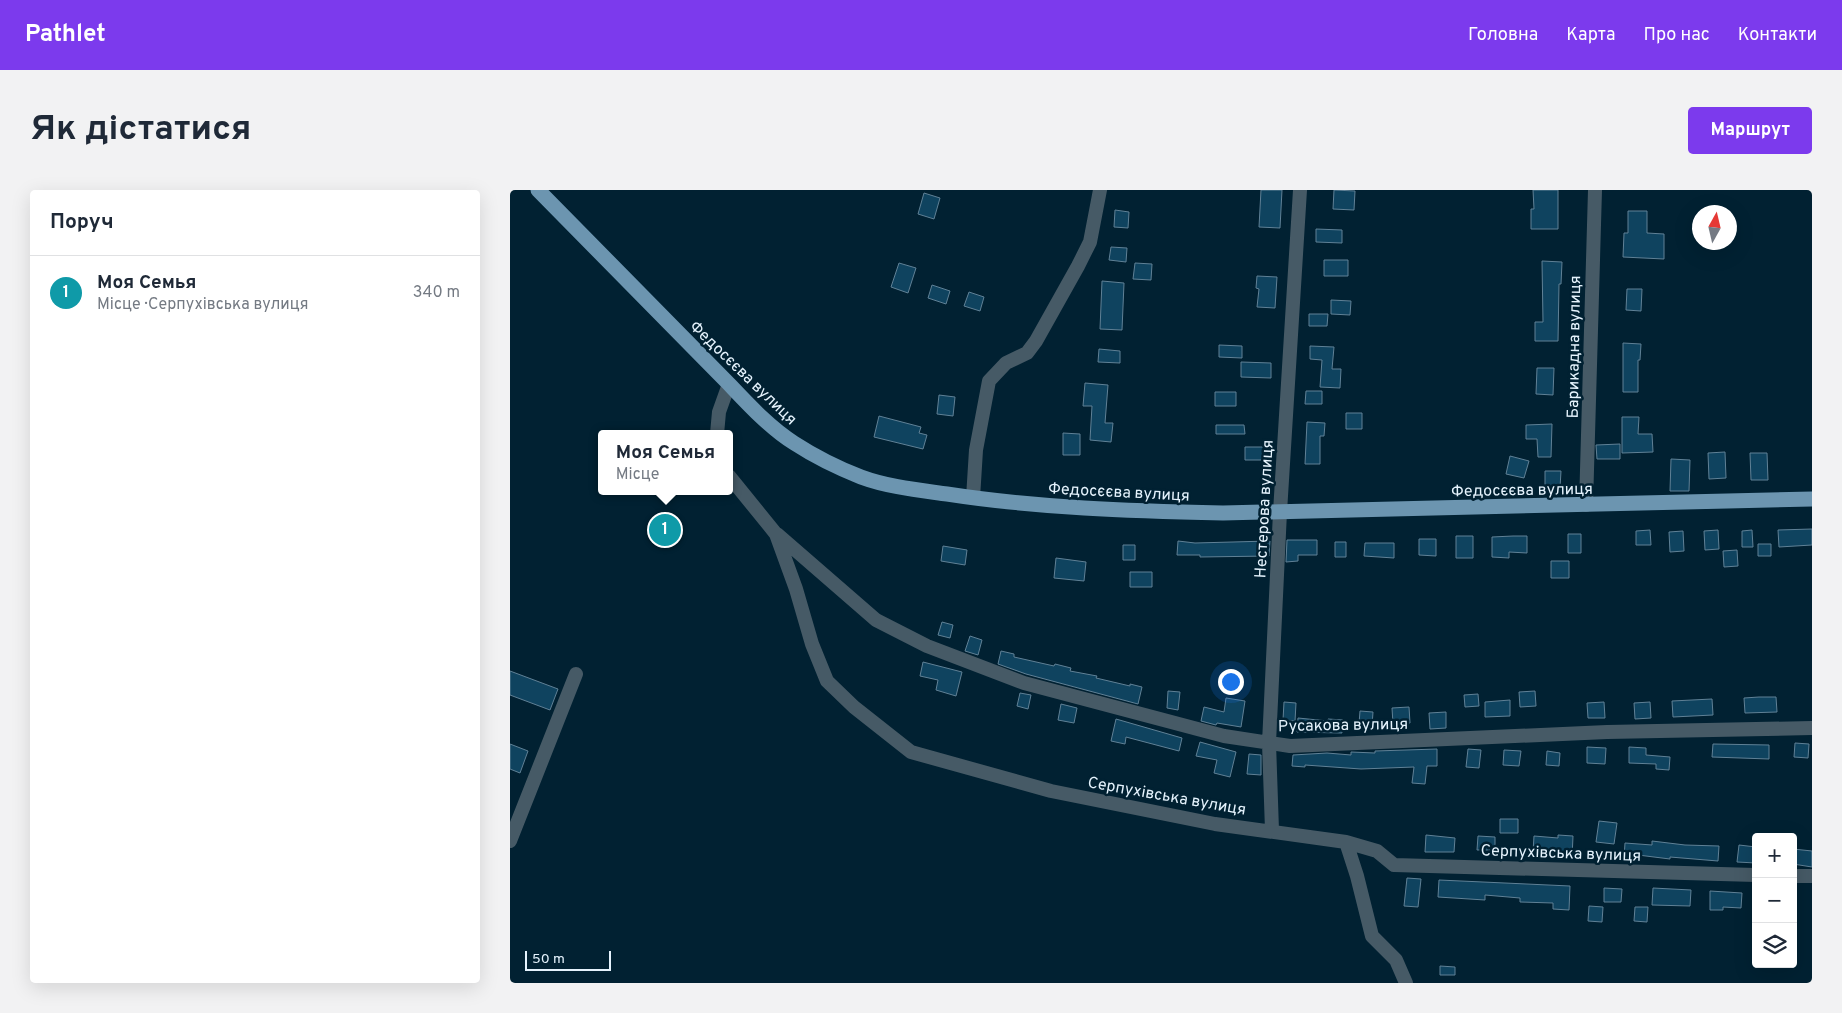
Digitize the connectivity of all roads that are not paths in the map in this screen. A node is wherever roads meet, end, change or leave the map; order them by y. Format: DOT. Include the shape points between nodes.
graph roads {
  1 [pos="538,190"];
  2 [pos="1100,190"];
  3 [pos="1300,190"];
  4 [pos="1595,190"];
  5 [pos="729,384"];
  6 [pos="717,430"];
  7 [pos="733,481"];
  8 [pos="973,498"];
  9 [pos="1812,499"];
  10 [pos="1586,504"];
  11 [pos="1280,512"];
  12 [pos="776,534"];
  13 [pos="576,674"];
  14 [pos="1812,728"];
  15 [pos="1269,743"];
  16 [pos="1272,830"];
  17 [pos="510,841"];
  18 [pos="1346,842"];
  19 [pos="1752,875"];
  20 [pos="1797,876"];
  21 [pos="1812,876"];
  22 [pos="1406,983"];
  1 -- 5 [label="main road, Федосєєва вулиця"];
  2 -- 8 [label="street" via="1090,242 1036,340 1027,352 1006,362 989,380 976,450"];
  3 -- 11 [label="street, Нестерова вулиця"];
  4 -- 10 [label="street, Барикадна вулиця"];
  5 -- 6 [label="street" via="719,412"];
  5 -- 8 [label="main road, Федосєєва вулиця" via="792,442 829,463 862,478 899,487"];
  7 -- 12 [label="street, Серпухівська вулиця"];
  8 -- 11 [label="main road, Федосєєва вулиця" via="1147,512"];
  9 -- 10 [label="main road, Федосєєва вулиця"];
  10 -- 11 [label="main road, Федосєєва вулиця"];
  11 -- 15 [label="street, Нестерова вулиця"];
  12 -- 15 [label="street, Русакова вулиця" via="876,620 927,646 1024,683 1224,736"];
  12 -- 16 [label="street, Серпухівська вулиця" via="827,681 911,752 1052,791 1215,824"];
  13 -- 17 [label="street"];
  14 -- 15 [label="street, Русакова вулиця" via="1607,732 1290,746"];
  15 -- 16 [label="street, Нестерова вулиця"];
  16 -- 18 [label="street, Серпухівська вулиця"];
  18 -- 19 [label="street, Серпухівська вулиця" via="1377,851 1394,865"];
  18 -- 22 [label="street" via="1372,936 1396,960"];
  20 -- 21 [label="street"];
}
